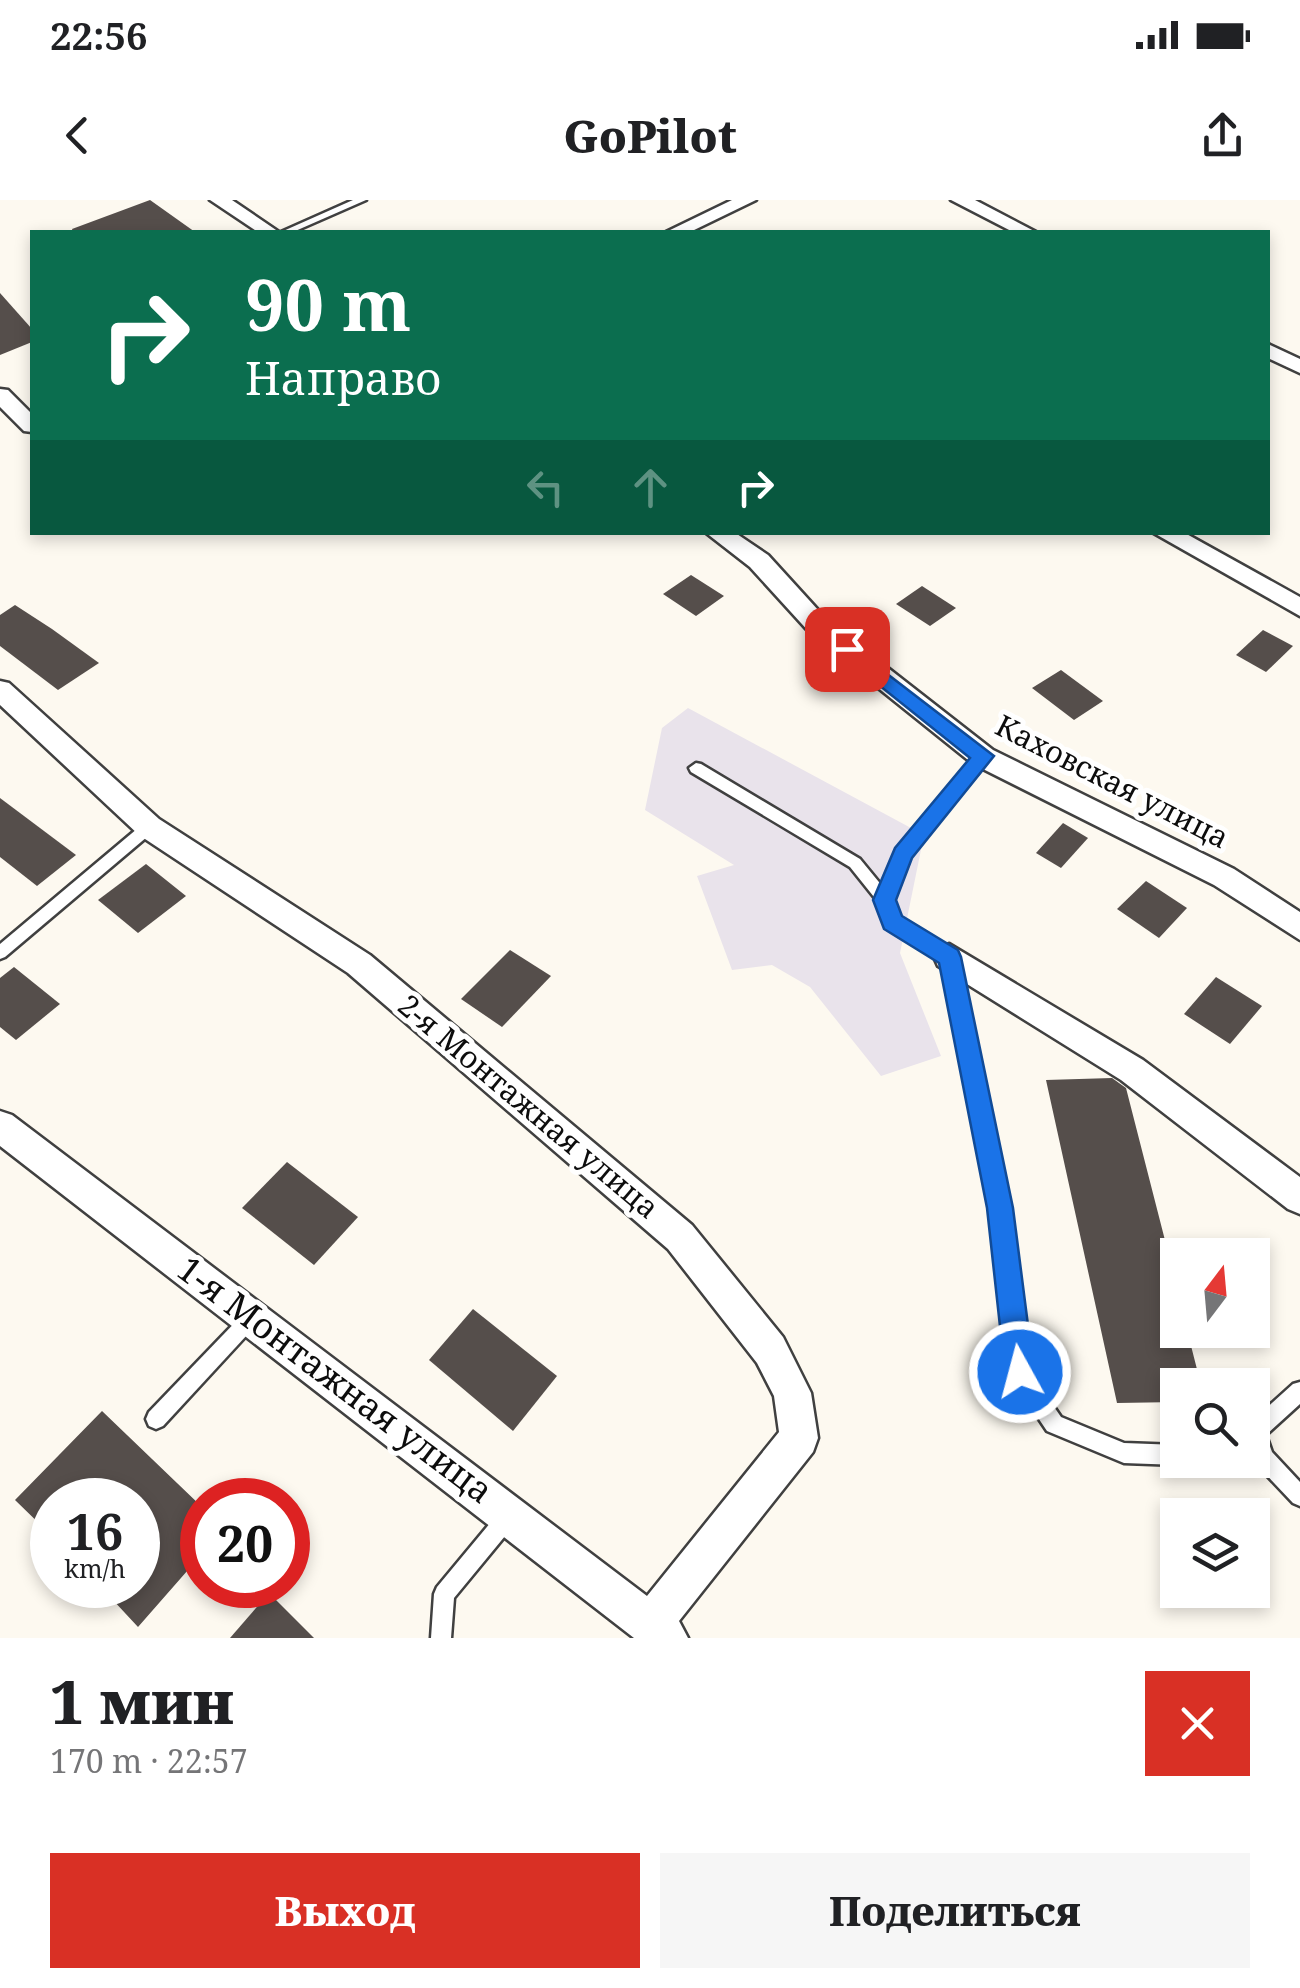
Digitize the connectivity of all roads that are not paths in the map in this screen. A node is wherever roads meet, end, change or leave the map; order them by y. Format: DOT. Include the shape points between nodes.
graph roads {
  1 [pos="220,200"];
  2 [pos="361,200"];
  3 [pos="747,200"];
  4 [pos="960,200"];
  5 [pos="702,221"];
  6 [pos="267,230"];
  7 [pos="291,230"];
  8 [pos="680,230"];
  9 [pos="716,230"];
  10 [pos="1022,230"];
  11 [pos="1270,351"];
  12 [pos="1300,367"];
  13 [pos="0,395"];
  14 [pos="30,424"];
  15 [pos="721,535"];
  16 [pos="1169,535"];
  17 [pos="1300,608"];
  18 [pos="0,690"];
  19 [pos="983,756"];
  20 [pos="696,768"];
  21 [pos="149,826"];
  22 [pos="885,900"];
  23 [pos="1300,928"];
  24 [pos="0,953"];
  25 [pos="950,957"];
  26 [pos="0,1126"];
  27 [pos="1300,1198"];
  28 [pos="252,1317"];
  29 [pos="1300,1390"];
  30 [pos="1270,1418"];
  31 [pos="156,1419"];
  32 [pos="1160,1454"];
  33 [pos="1270,1464"];
  34 [pos="1300,1496"];
  35 [pos="510,1514"];
  36 [pos="660,1631"];
  37 [pos="441,1638"];
  1 -- 6 [label="street"];
  2 -- 7 [label="lane"];
  3 -- 5 [label="street"];
  4 -- 10 [label="street"];
  5 -- 8 [label="street"];
  5 -- 9 [label="street"];
  11 -- 12 [label="street"];
  13 -- 14 [label="street"];
  15 -- 19 [label="street, Каховская улица" via="759,561 820,628"];
  16 -- 17 [label="street"];
  18 -- 21 [label="street, 2-я Монтажная улица"];
  19 -- 22 [label="lane" via="903,854"];
  19 -- 23 [label="street, Каховская улица" via="1224,876"];
  20 -- 22 [label="lane" via="855,862"];
  21 -- 24 [label="lane"];
  21 -- 36 [label="street, 2-я Монтажная улица" via="359,964 680,1237 770,1350 792,1393 799,1438 683,1580"];
  22 -- 25 [label="lane" via="892,922"];
  25 -- 27 [label="street" via="1132,1070"];
  25 -- 32 [label="lane" via="1000,1208 1020,1372 1054,1424 1124,1453"];
  26 -- 28 [label="street, 1-я Монтажная улица"];
  28 -- 31 [label="lane"];
  28 -- 35 [label="street, 1-я Монтажная улица"];
  29 -- 30 [label="lane"];
  33 -- 34 [label="lane"];
  35 -- 36 [label="street, 1-я Монтажная улица"];
  35 -- 37 [label="lane" via="444,1594"];
}
